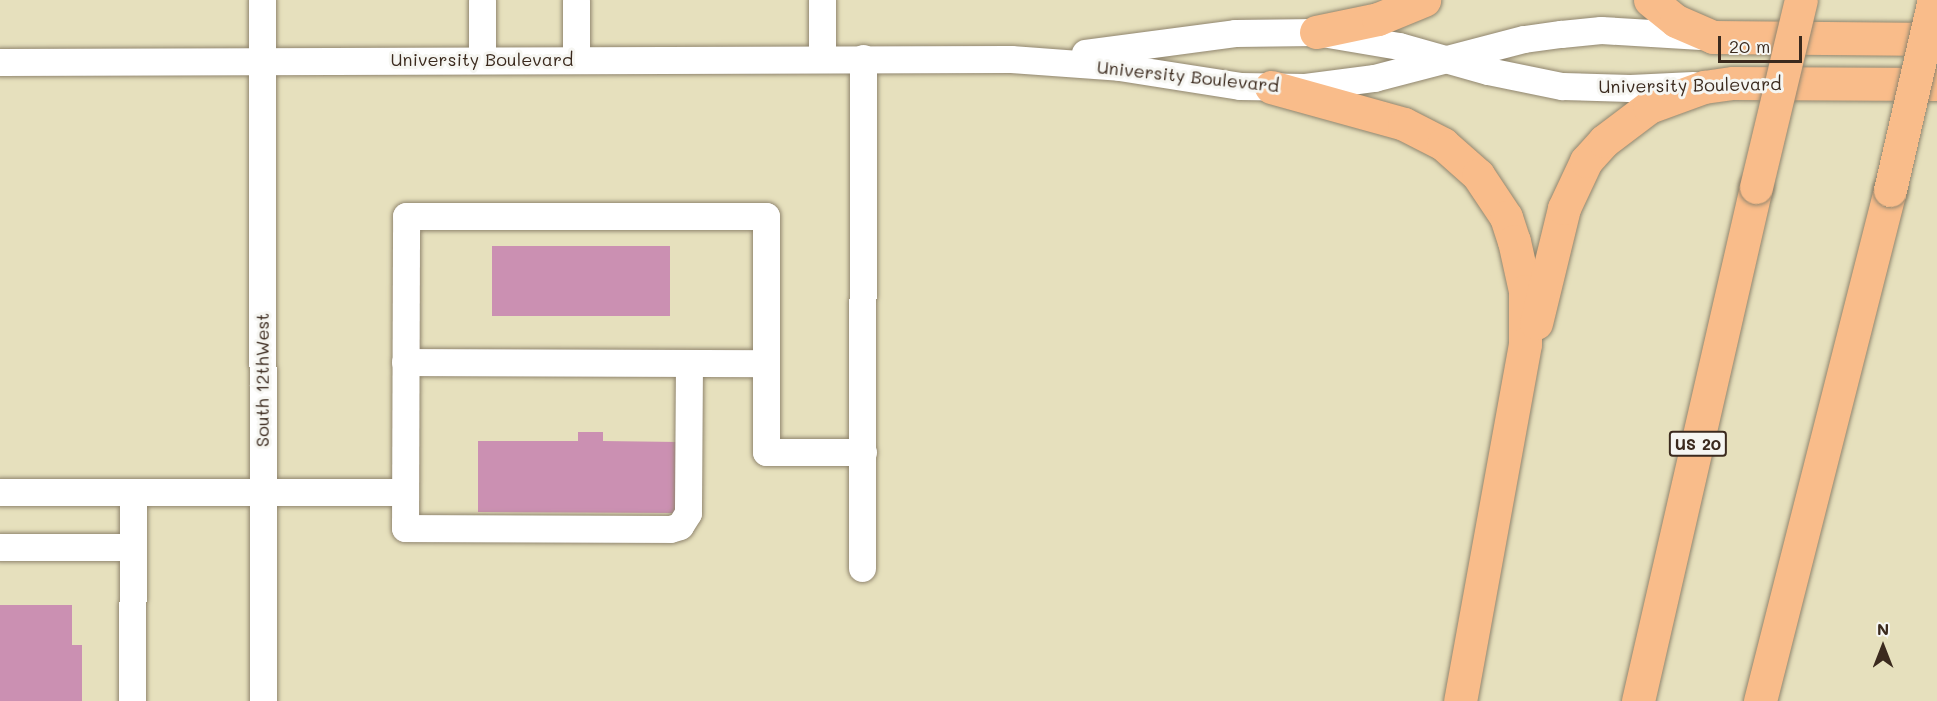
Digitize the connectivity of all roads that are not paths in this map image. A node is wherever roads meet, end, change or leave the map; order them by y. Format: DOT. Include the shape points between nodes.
graph roads {
  1 [pos="262,0"];
  2 [pos="482,0"];
  3 [pos="576,0"];
  4 [pos="822,0"];
  5 [pos="1424,0"];
  6 [pos="1650,0"];
  7 [pos="1801,0"];
  8 [pos="1934,0"];
  9 [pos="1316,32"];
  10 [pos="1713,37"];
  11 [pos="1937,39"];
  12 [pos="822,58"];
  13 [pos="863,58"];
  14 [pos="964,58"];
  15 [pos="482,59"];
  16 [pos="576,59"];
  17 [pos="1446,59"];
  18 [pos="262,60"];
  19 [pos="0,62"];
  20 [pos="1733,83"];
  21 [pos="1937,84"];
  22 [pos="1271,87"];
  23 [pos="405,363"];
  24 [pos="689,363"];
  25 [pos="766,363"];
  26 [pos="1521,371"];
  27 [pos="862,452"];
  28 [pos="0,492"];
  29 [pos="132,492"];
  30 [pos="262,492"];
  31 [pos="405,492"];
  32 [pos="0,547"];
  33 [pos="132,548"];
  34 [pos="862,568"];
  35 [pos="132,701"];
  36 [pos="263,701"];
  37 [pos="1460,701"];
  38 [pos="1638,701"];
  39 [pos="1760,701"];
  1 -- 18 [label="street, South 12thWest"];
  2 -- 15 [label="street"];
  3 -- 16 [label="street"];
  4 -- 12 [label="street"];
  5 -- 9 [label="main road" via="1378,19"];
  6 -- 10 [label="main road" via="1677,21"];
  7 -- 38 [label="main road, US 20, bridge"];
  8 -- 39 [label="main road, bridge" via="1890,190"];
  9 -- 14 [label="street, University Boulevard" via="1235,33 1083,53"];
  9 -- 17 [label="street, University Boulevard" via="1358,37"];
  10 -- 11 [label="main road, University Boulevard"];
  10 -- 17 [label="street, University Boulevard" via="1611,31 1561,34"];
  12 -- 13 [label="street, University Boulevard"];
  12 -- 16 [label="street, University Boulevard"];
  13 -- 14 [label="street, University Boulevard"];
  13 -- 27 [label="street"];
  14 -- 22 [label="street, University Boulevard" via="1108,66"];
  15 -- 16 [label="street, University Boulevard"];
  15 -- 18 [label="street, University Boulevard"];
  17 -- 20 [label="street, University Boulevard" via="1563,86 1630,88"];
  17 -- 22 [label="street, University Boulevard" via="1340,84"];
  18 -- 19 [label="street, University Boulevard"];
  18 -- 30 [label="street, South 12thWest"];
  20 -- 21 [label="main road, University Boulevard"];
  20 -- 26 [label="main road" via="1704,87 1649,107 1604,141 1586,161 1558,227"];
  22 -- 26 [label="main road" via="1404,124 1443,144 1478,175 1506,217 1521,264 1527,317"];
  23 -- 24 [label="street"];
  23 -- 25 [label="street" via="405,216 766,216"];
  23 -- 31 [label="street"];
  24 -- 25 [label="street"];
  24 -- 31 [label="street" via="688,513 680,526 405,528"];
  25 -- 27 [label="street" via="766,452"];
  26 -- 37 [label="main road"];
  27 -- 34 [label="street"];
  28 -- 29 [label="street"];
  29 -- 30 [label="street"];
  29 -- 33 [label="street"];
  30 -- 31 [label="street"];
  30 -- 36 [label="street, South 12thWest"];
  32 -- 33 [label="street"];
  33 -- 35 [label="street"];
}
